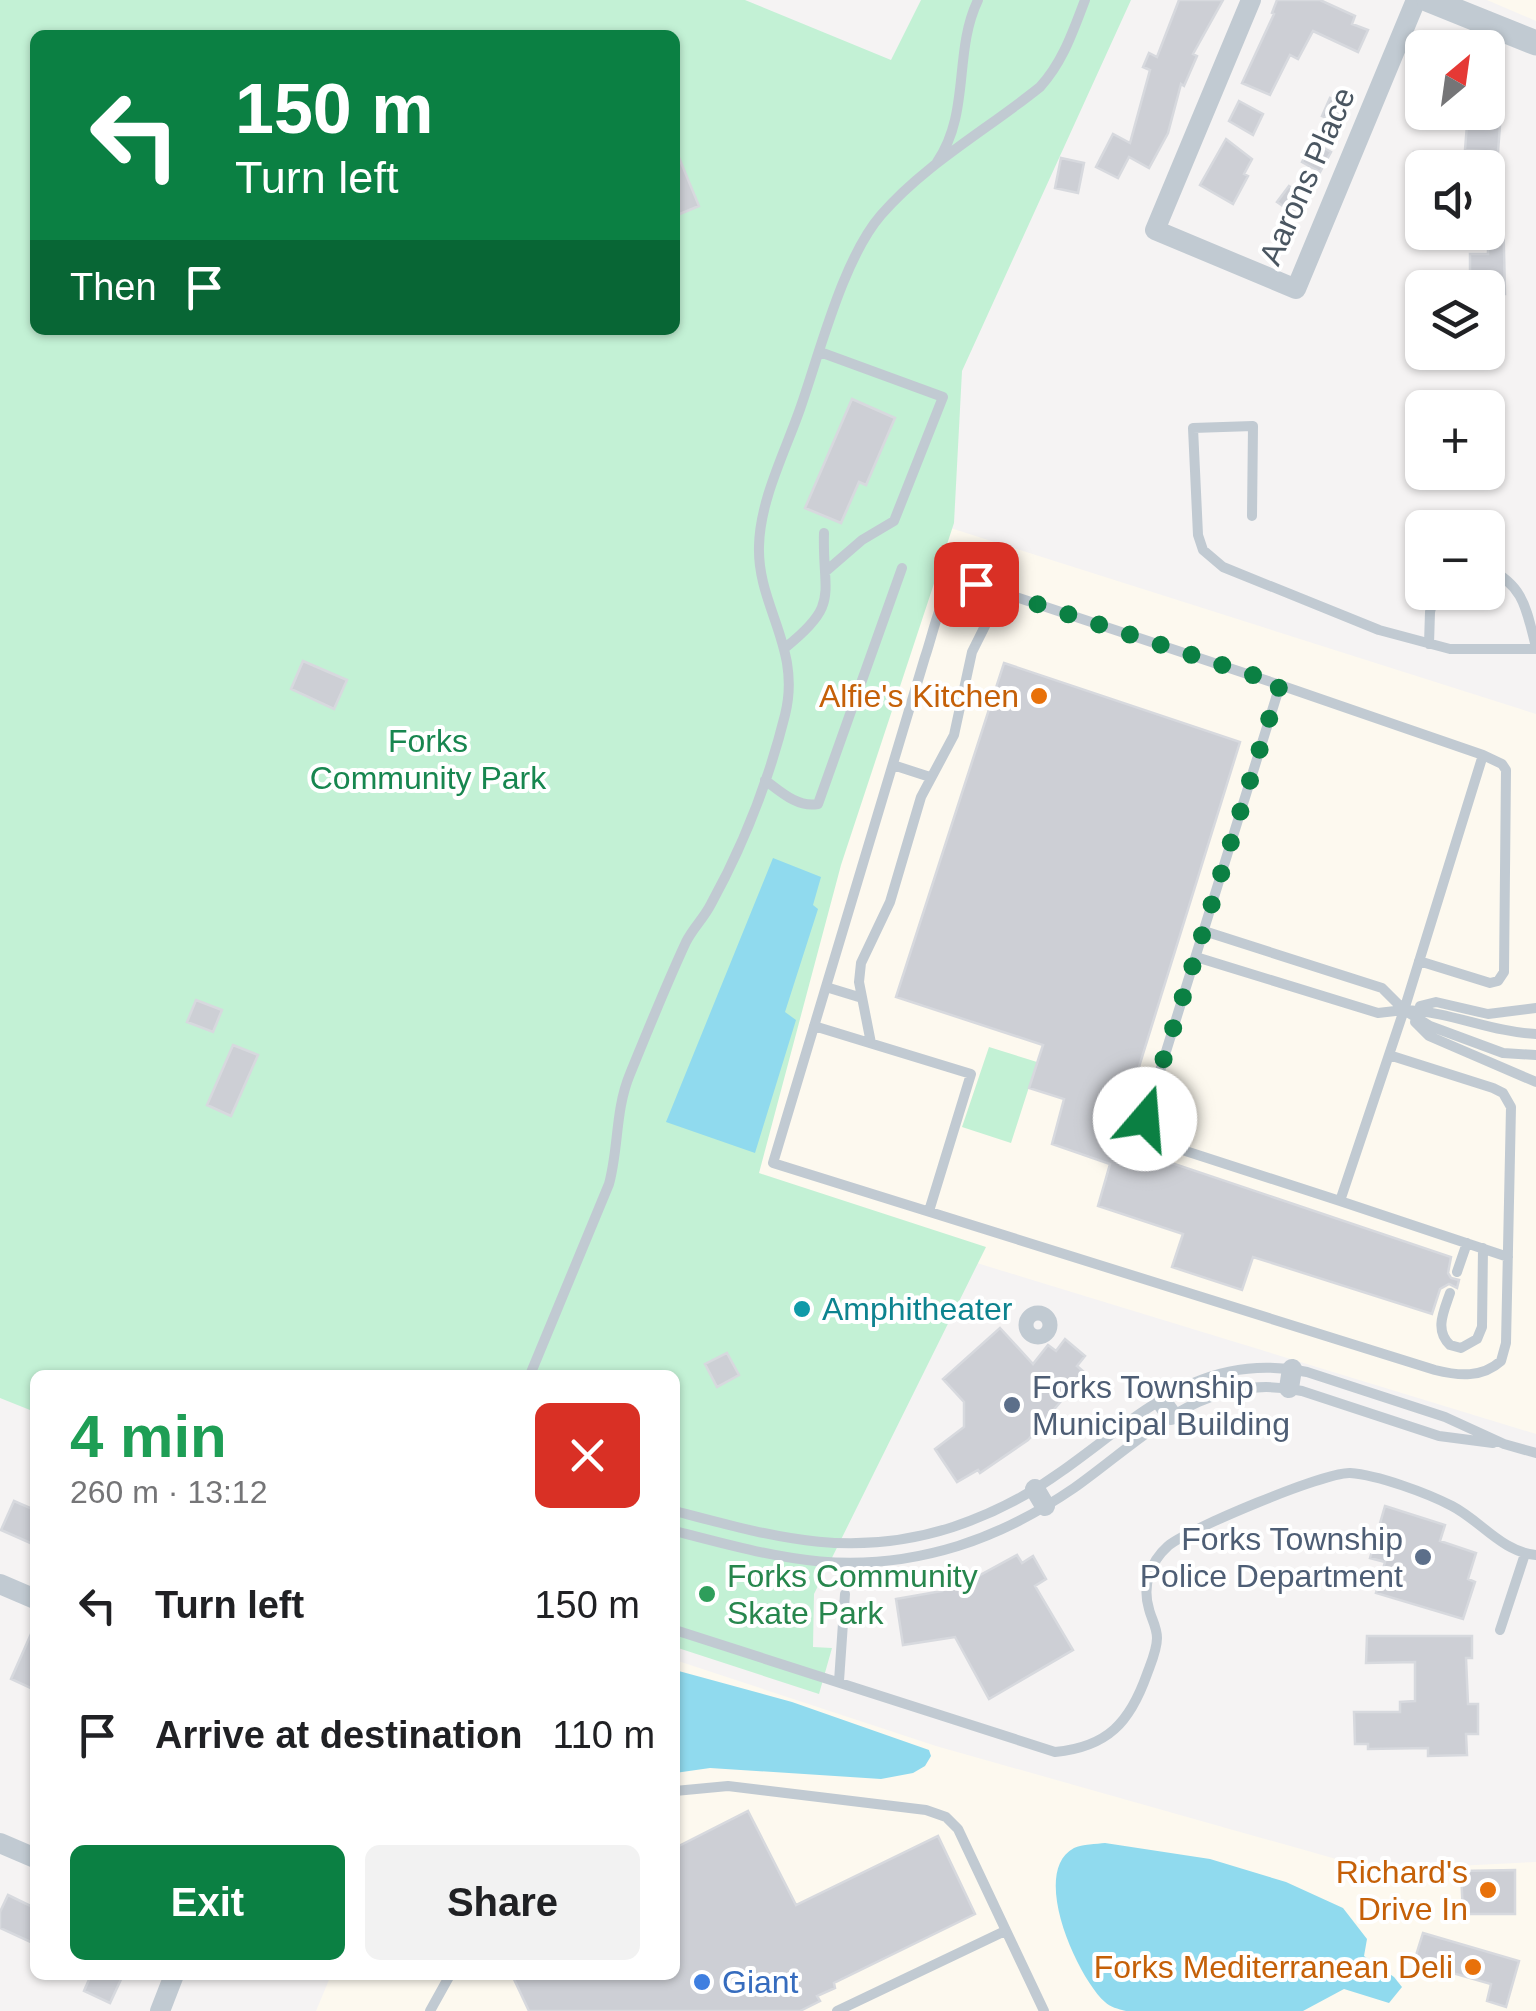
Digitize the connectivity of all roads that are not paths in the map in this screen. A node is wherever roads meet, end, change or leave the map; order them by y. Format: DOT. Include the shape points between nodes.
graph roads {
  1 [pos="978,0"];
  2 [pos="1085,0"];
  3 [pos="1251,0"];
  4 [pos="1416,0"];
  5 [pos="1429,0"];
  6 [pos="1536,43"];
  7 [pos="930,170"];
  8 [pos="820,352"];
  9 [pos="1252,516"];
  10 [pos="824,533"];
  11 [pos="902,568"];
  12 [pos="825,572"];
  13 [pos="1505,579"];
  14 [pos="1001,594"];
  15 [pos="1430,610"];
  16 [pos="1429,644"];
  17 [pos="786,647"];
  18 [pos="1536,648"];
  19 [pos="1280,684"];
  20 [pos="1483,755"];
  21 [pos="892,765"];
  22 [pos="930,777"];
  23 [pos="764,780"];
  24 [pos="1204,931"];
  25 [pos="1196,957"];
  26 [pos="1419,962"];
  27 [pos="826,986"];
  28 [pos="862,998"];
  29 [pos="1536,1008"];
  30 [pos="1404,1010"];
  31 [pos="814,1026"];
  32 [pos="1536,1034"];
  33 [pos="871,1043"];
  34 [pos="1389,1055"];
  35 [pos="1536,1055"];
  36 [pos="1536,1082"];
  37 [pos="1340,1201"];
  38 [pos="928,1211"];
  39 [pos="1467,1243"];
  40 [pos="1482,1248"];
  41 [pos="1508,1257"];
  42 [pos="1458,1272"];
  43 [pos="1450,1293"];
  44 [pos="532,1370"];
  45 [pos="1290,1379"];
  46 [pos="1165,1407"];
  47 [pos="1504,1444"];
  48 [pos="1536,1453"];
  49 [pos="1040,1497"];
  50 [pos="680,1511"];
  51 [pos="680,1532"];
  52 [pos="1531,1554"];
  53 [pos="0,1584"];
  54 [pos="844,1594"];
  55 [pos="30,1597"];
  56 [pos="1500,1630"];
  57 [pos="680,1632"];
  58 [pos="839,1681"];
  59 [pos="680,1791"];
  60 [pos="0,1843"];
  61 [pos="30,1856"];
  62 [pos="1005,1932"];
  63 [pos="172,1980"];
  64 [pos="447,1980"];
  65 [pos="160,2011"];
  66 [pos="430,2011"];
  67 [pos="837,2011"];
  68 [pos="1044,2011"];
  1 -- 7 [label="lane" via="968,28 957,120"];
  2 -- 7 [label="lane" via="1047,79"];
  3 -- 4 [label="street, Aarons Place" via="1155,230 1296,290"];
  5 -- 6 [label="street"];
  7 -- 8 [label="lane" via="864,238"];
  8 -- 12 [label="lane" via="943,397 894,521"];
  8 -- 17 [label="lane" via="760,536 760,564"];
  9 -- 16 [label="lane" via="1253,426 1193,428 1203,550 1224,567 1294,597"];
  10 -- 12 [label="lane"];
  11 -- 23 [label="lane" via="818,804 808,806"];
  12 -- 17 [label="lane" via="828,598 812,626"];
  13 -- 18 [label="lane" via="1521,593"];
  14 -- 19 [label="lane"];
  14 -- 21 [label="lane" via="964,582 952,587"];
  14 -- 22 [label="lane" via="972,652 954,735"];
  15 -- 16 [label="lane"];
  16 -- 18 [label="lane"];
  17 -- 23 [label="lane" via="787,708"];
  19 -- 20 [label="lane"];
  19 -- 24 [label="lane"];
  20 -- 26 [label="lane"];
  20 -- 26 [label="lane" via="1506,770 1504,972 1490,983"];
  21 -- 22 [label="lane"];
  21 -- 27 [label="lane"];
  22 -- 28 [label="lane" via="890,902 861,963"];
  23 -- 44 [label="lane" via="628,1078 608,1184"];
  24 -- 25 [label="lane"];
  24 -- 30 [label="lane" via="1382,988"];
  25 -- 30 [label="lane" via="1378,1014"];
  25 -- 37 [label="lane" via="1145,1130 1167,1146"];
  26 -- 30 [label="lane"];
  27 -- 28 [label="lane"];
  27 -- 31 [label="lane"];
  28 -- 33 [label="lane"];
  29 -- 30 [label="lane" via="1488,1014 1436,1002"];
  30 -- 32 [label="lane"];
  30 -- 34 [label="lane"];
  30 -- 35 [label="lane" via="1503,1053"];
  30 -- 36 [label="lane" via="1429,1036"];
  31 -- 33 [label="lane"];
  31 -- 38 [label="lane" via="773,1163"];
  33 -- 38 [label="lane" via="971,1074"];
  34 -- 37 [label="lane"];
  34 -- 41 [label="lane" via="1506,1097"];
  37 -- 39 [label="lane"];
  38 -- 41 [label="lane" via="1451,1374 1482,1372 1504,1355"];
  39 -- 40 [label="lane"];
  39 -- 42 [label="lane"];
  40 -- 41 [label="lane"];
  40 -- 43 [label="lane" via="1482,1327 1462,1348 1441,1334"];
  45 -- 46 [label="lane"];
  45 -- 46 [label="lane" via="1266,1366 1231,1370 1193,1381"];
  45 -- 47 [label="lane" via="1445,1417"];
  45 -- 47 [label="lane" via="1439,1436"];
  46 -- 49 [label="lane"];
  46 -- 49 [label="lane"];
  47 -- 48 [label="lane"];
  49 -- 50 [label="lane" via="951,1528 876,1543 803,1542"];
  49 -- 51 [label="lane" via="1006,1526 956,1546 878,1563 800,1562"];
  52 -- 56 [label="lane"];
  52 -- 58 [label="lane" via="1442,1501 1361,1475 1336,1474 1181,1536 1161,1553 1146,1590 1158,1639 1139,1697 1124,1721 1092,1744 1044,1750"];
  53 -- 55 [label="street"];
  54 -- 58 [label="lane"];
  57 -- 58 [label="lane"];
  59 -- 62 [label="lane" via="728,1786 940,1814 958,1829"];
  60 -- 61 [label="street"];
  62 -- 67 [label="lane"];
  62 -- 68 [label="lane"];
  63 -- 65 [label="street"];
  64 -- 66 [label="lane"];
}
